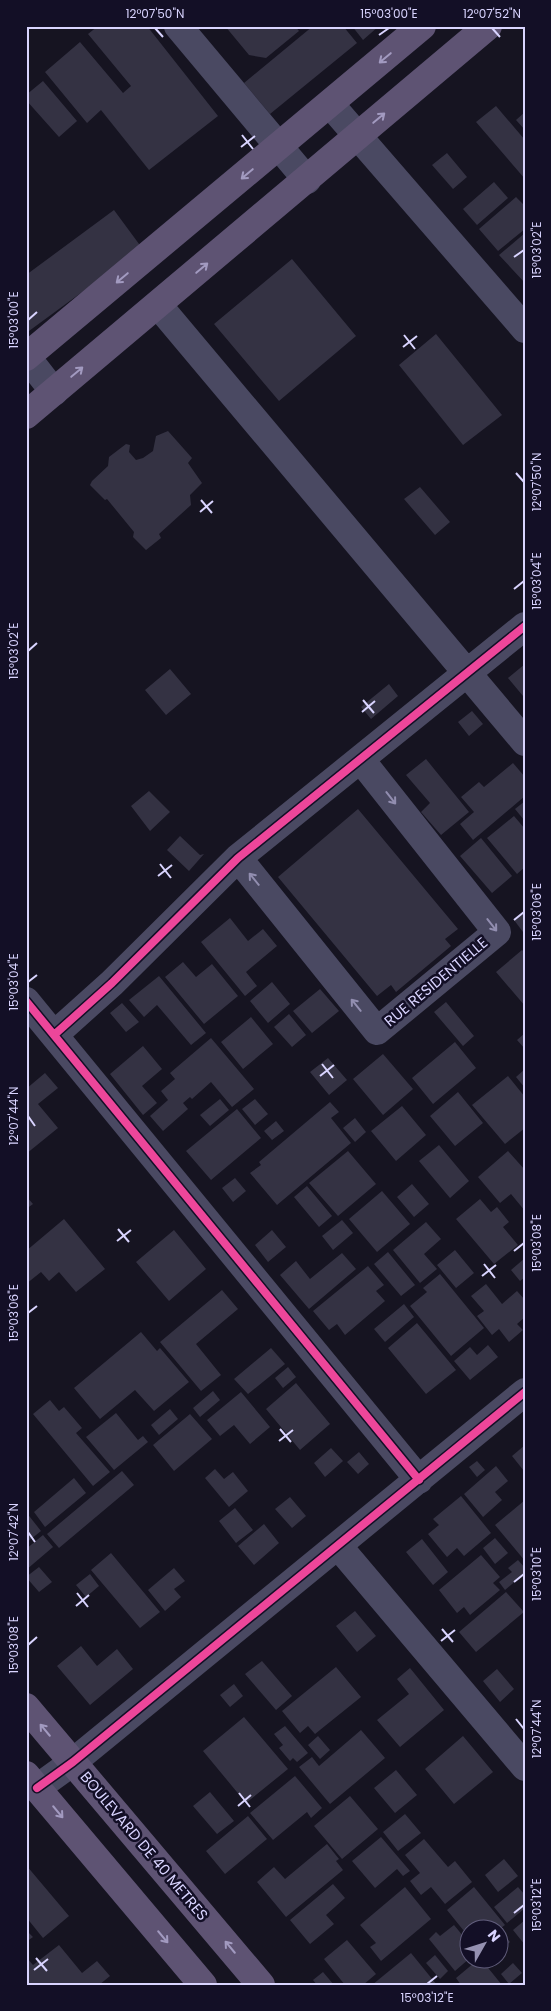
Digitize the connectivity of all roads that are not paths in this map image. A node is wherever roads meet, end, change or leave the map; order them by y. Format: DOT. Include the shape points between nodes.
graph roads {
  1 [pos="178,26"];
  2 [pos="422,26"];
  3 [pos="488,26"];
  4 [pos="330,104"];
  5 [pos="358,137"];
  6 [pos="281,146"];
  7 [pos="307,180"];
  8 [pos="158,305"];
  9 [pos="525,329"];
  10 [pos="26,356"];
  11 [pos="54,392"];
  12 [pos="26,415"];
  13 [pos="525,626"];
  14 [pos="467,674"];
  15 [pos="525,742"];
  16 [pos="361,760"];
  17 [pos="238,858"];
  18 [pos="26,1001"];
  19 [pos="54,1035"];
  20 [pos="525,1392"];
  21 [pos="419,1480"];
  22 [pos="339,1547"];
  23 [pos="26,1707"];
  24 [pos="73,1762"];
  25 [pos="525,1768"];
  26 [pos="32,1782"];
  27 [pos="203,1985"];
  28 [pos="261,1985"];
  1 -- 6 [label="street"];
  2 -- 4 [label="main road, one-way"];
  5 -- 3 [label="main road, one-way"];
  4 -- 5 [label="street"];
  4 -- 6 [label="main road"];
  5 -- 7 [label="main road"];
  5 -- 9 [label="street"];
  6 -- 7 [label="street"];
  6 -- 10 [label="main road, one-way"];
  8 -- 7 [label="main road, one-way"];
  11 -- 8 [label="main road, one-way"];
  8 -- 14 [label="street"];
  10 -- 11 [label="street"];
  11 -- 12 [label="main road"];
  13 -- 14 [label="street"];
  14 -- 15 [label="street"];
  14 -- 16 [label="street"];
  16 -- 17 [label="street"];
  16 -- 17 [label="street, RUE RESIDENTIELLE, one-way" via="497,932 378,1031"];
  17 -- 19 [label="street" via="112,983"];
  18 -- 19 [label="street"];
  19 -- 21 [label="street"];
  20 -- 21 [label="street"];
  21 -- 22 [label="street"];
  22 -- 24 [label="street"];
  22 -- 25 [label="street"];
  24 -- 23 [label="main road, BOULEVARD DE 40 METRES, one-way"];
  24 -- 26 [label="street"];
  28 -- 24 [label="main road, BOULEVARD DE 40 METRES, one-way"];
  26 -- 27 [label="main road, one-way"];
}
